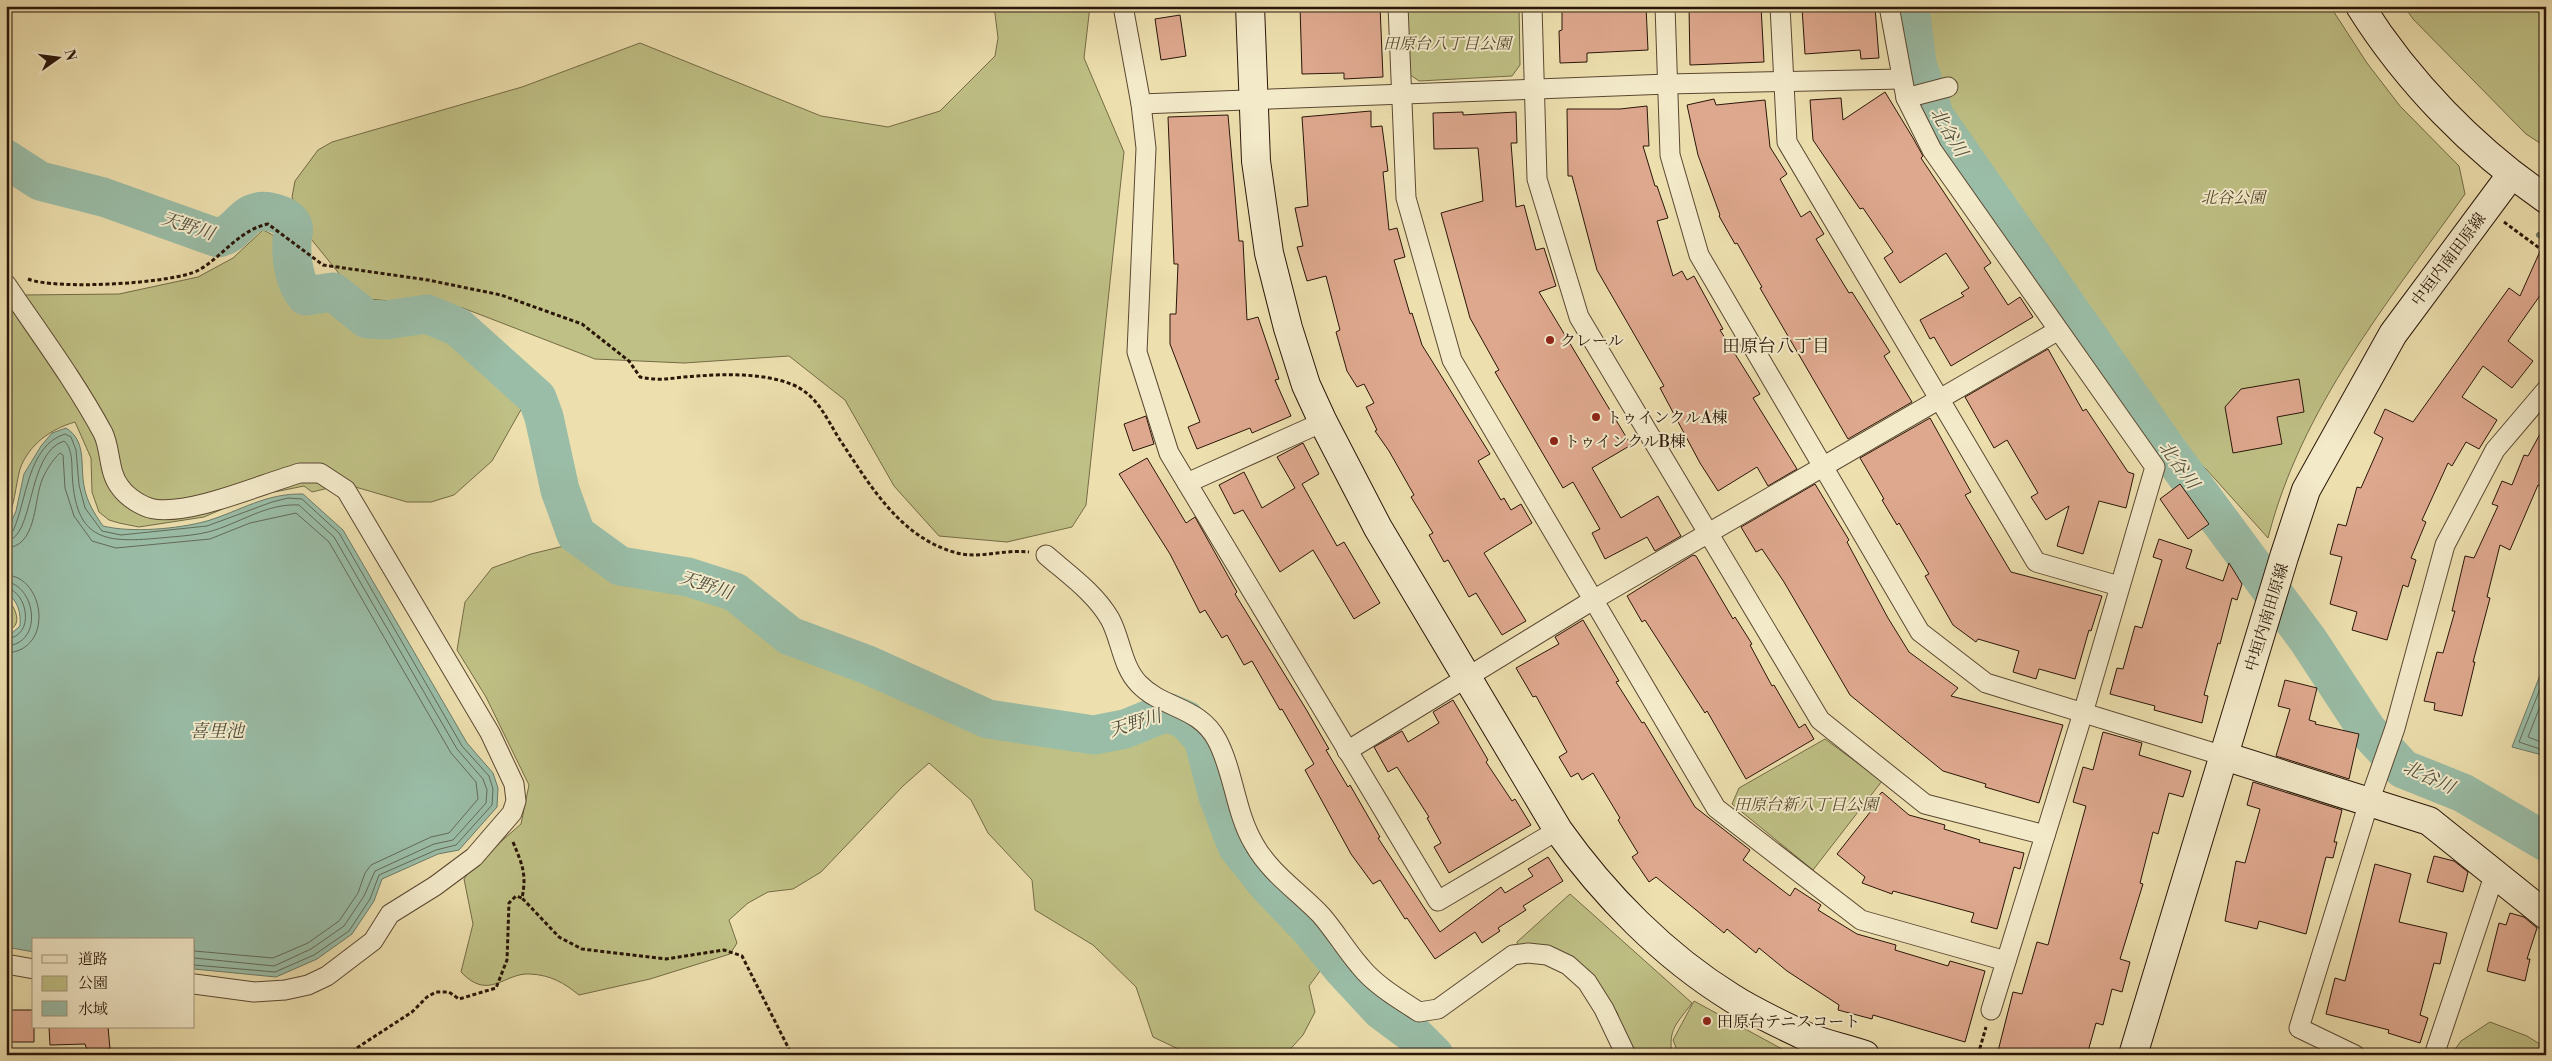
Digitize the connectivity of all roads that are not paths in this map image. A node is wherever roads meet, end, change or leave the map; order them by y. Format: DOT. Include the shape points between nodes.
graph roads {
  1 [pos="1122,6"];
  2 [pos="1250,6"];
  3 [pos="1398,6"];
  4 [pos="1532,6"];
  5 [pos="1665,6"];
  6 [pos="1780,6"];
  7 [pos="1889,6"];
  8 [pos="2360,6"];
  9 [pos="1900,79"];
  10 [pos="1782,82"];
  11 [pos="1668,84"];
  12 [pos="1948,86"];
  13 [pos="1534,90"];
  14 [pos="1401,96"];
  15 [pos="1910,97"];
  16 [pos="1254,101"];
  17 [pos="1141,104"];
  18 [pos="2511,175"];
  19 [pos="2546,199"];
  20 [pos="14,280"];
  21 [pos="2057,331"];
  22 [pos="2546,390"];
  23 [pos="1940,398"];
  24 [pos="1323,422"];
  25 [pos="1823,466"];
  26 [pos="1187,483"];
  27 [pos="1710,534"];
  28 [pos="1046,555"];
  29 [pos="2119,586"];
  30 [pos="1593,600"];
  31 [pos="1468,679"];
  32 [pos="2083,713"];
  33 [pos="1347,751"];
  34 [pos="2224,756"];
  35 [pos="2369,802"];
  36 [pos="1558,830"];
  37 [pos="2045,835"];
  38 [pos="2495,873"];
  39 [pos="2546,915"];
  40 [pos="2006,962"];
  41 [pos="6,964"];
  42 [pos="32,969"];
  43 [pos="195,984"];
  44 [pos="1991,1010"];
  45 [pos="1626,1055"];
  46 [pos="1865,1055"];
  47 [pos="2133,1055"];
  48 [pos="2355,1055"];
  49 [pos="2434,1055"];
  1 -- 17 [label="street"];
  2 -- 16 [label="street"];
  3 -- 14 [label="street"];
  4 -- 13 [label="street"];
  5 -- 11 [label="street"];
  6 -- 10 [label="street"];
  7 -- 9 [label="street"];
  8 -- 18 [label="street" via="2379,36 2438,107"];
  9 -- 10 [label="street"];
  9 -- 15 [label="street"];
  10 -- 11 [label="street"];
  10 -- 23 [label="street" via="1787,142"];
  11 -- 13 [label="street"];
  11 -- 25 [label="street" via="1670,155 1699,255"];
  12 -- 15 [label="street"];
  13 -- 14 [label="street"];
  13 -- 27 [label="street" via="1537,179 1579,317"];
  14 -- 16 [label="street"];
  14 -- 30 [label="street" via="1406,198 1452,360"];
  15 -- 21 [label="street" via="1932,150"];
  16 -- 17 [label="street"];
  16 -- 24 [label="street" via="1256,161 1269,253 1306,385"];
  17 -- 26 [label="street" via="1146,148 1137,352 1169,453"];
  18 -- 19 [label="street"];
  18 -- 34 [label="street, 中垣内南田原線" via="2393,334 2306,490"];
  20 -- 43 [label="street" via="104,436 119,486 134,500 153,509 185,510 300,473 320,473 346,490 490,733 514,784 516,801 512,814 474,857 390,914 373,941 327,976 308,986 254,992"];
  21 -- 23 [label="street"];
  21 -- 29 [label="street" via="2154,467"];
  22 -- 35 [label="street" via="2495,450 2445,546 2395,728"];
  23 -- 25 [label="street"];
  23 -- 29 [label="street" via="2036,562"];
  24 -- 26 [label="street"];
  24 -- 31 [label="street" via="1378,528"];
  25 -- 27 [label="street"];
  25 -- 32 [label="street" via="1920,632 1986,683"];
  26 -- 33 [label="street"];
  27 -- 30 [label="street"];
  27 -- 37 [label="street" via="1820,720 1926,804"];
  28 -- 45 [label="street" via="1098,600 1111,621 1124,658 1138,683 1154,697 1188,710 1203,721 1217,740 1254,844 1291,890 1320,915 1361,968 1393,996 1419,1012 1438,1009 1513,955 1547,955 1568,965 1587,982"];
  29 -- 32 [label="street"];
  30 -- 31 [label="street"];
  30 -- 40 [label="street" via="1716,808 1861,920"];
  31 -- 33 [label="street"];
  31 -- 36 [label="street"];
  32 -- 34 [label="street"];
  32 -- 37 [label="street"];
  33 -- 36 [label="street" via="1438,901"];
  34 -- 35 [label="street"];
  34 -- 47 [label="street, 中垣内南田原線"];
  35 -- 38 [label="street" via="2429,821"];
  35 -- 48 [label="street" via="2299,1028"];
  36 -- 46 [label="street" via="1584,868 1635,921 1732,999 1805,1036"];
  37 -- 40 [label="street"];
  38 -- 39 [label="street"];
  38 -- 49 [label="street"];
  40 -- 44 [label="street"];
  41 -- 42 [label="street"];
}
